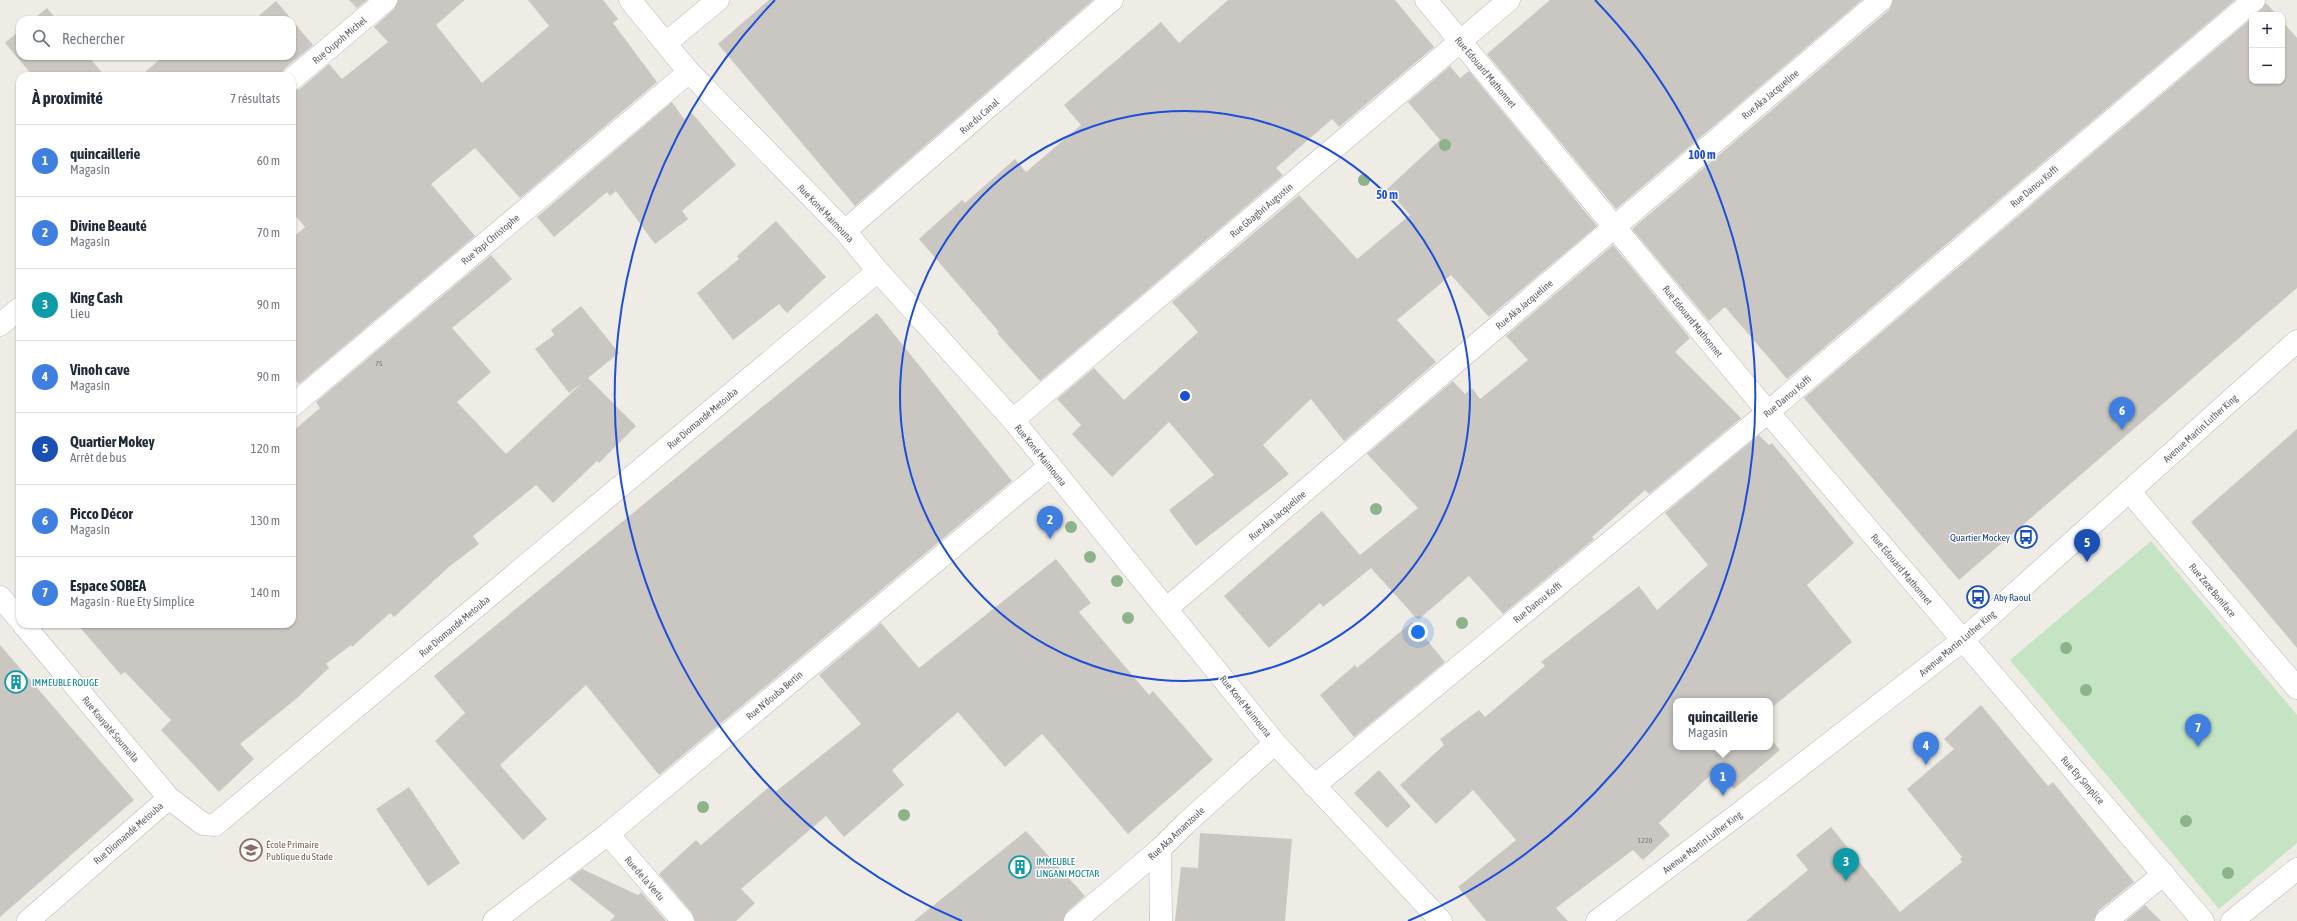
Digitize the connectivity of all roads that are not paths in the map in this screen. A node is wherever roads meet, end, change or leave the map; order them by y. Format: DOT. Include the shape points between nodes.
graph roads {
  1 [pos="386,0"];
  2 [pos="630,0"];
  3 [pos="718,0"];
  4 [pos="1112,0"];
  5 [pos="1426,0"];
  6 [pos="1509,0"];
  7 [pos="1882,0"];
  8 [pos="2254,0"];
  9 [pos="1460,41"];
  10 [pos="666,43"];
  11 [pos="689,72"];
  12 [pos="296,76"];
  13 [pos="1615,226"];
  14 [pos="845,231"];
  15 [pos="878,271"];
  16 [pos="16,311"];
  17 [pos="0,325"];
  18 [pos="2297,341"];
  19 [pos="296,403"];
  20 [pos="1768,412"];
  21 [pos="1012,420"];
  22 [pos="1050,466"];
  23 [pos="2129,491"];
  24 [pos="1166,609"];
  25 [pos="26,628"];
  26 [pos="1963,640"];
  27 [pos="2297,688"];
  28 [pos="1275,743"];
  29 [pos="1314,786"];
  30 [pos="169,798"];
  31 [pos="608,834"];
  32 [pos="1160,849"];
  33 [pos="2297,869"];
  34 [pos="2164,874"];
  35 [pos="28,921"];
  36 [pos="494,921"];
  37 [pos="683,921"];
  38 [pos="1075,921"];
  39 [pos="1161,921"];
  40 [pos="1441,921"];
  41 [pos="1597,921"];
  42 [pos="2106,921"];
  43 [pos="2203,921"];
  44 [pos="2232,921"];
  1 -- 12 [label="street, Rue Oupoh Michel"];
  2 -- 10 [label="street, Rue Koné Maimouna"];
  3 -- 10 [label="street"];
  4 -- 14 [label="street, Rue du Canal"];
  5 -- 9 [label="street, Rue Edouard Mathonnet"];
  6 -- 9 [label="street, Rue Gbagbri Augustin"];
  7 -- 13 [label="street, Rue Aka Jacqueline"];
  8 -- 20 [label="street, Rue Danou Koffi"];
  9 -- 13 [label="street, Rue Edouard Mathonnet"];
  9 -- 21 [label="street, Rue Gbagbri Augustin"];
  10 -- 11 [label="street, Rue Koné Maimouna"];
  11 -- 14 [label="street, Rue Koné Maimouna"];
  11 -- 19 [label="street, Rue Yapi Christophe"];
  13 -- 20 [label="street, Rue Edouard Mathonnet"];
  13 -- 24 [label="street, Rue Aka Jacqueline"];
  14 -- 15 [label="street, Rue Koné Maimouna"];
  15 -- 21 [label="street, Rue Koné Maimouna"];
  15 -- 30 [label="street, Rue Diomandé Metouba" via="214,824 203,824"];
  16 -- 17 [label="street"];
  18 -- 23 [label="street, Avenue Martin Luther King"];
  20 -- 26 [label="street, Rue Edouard Mathonnet"];
  20 -- 29 [label="street, Rue Danou Koffi"];
  21 -- 22 [label="street, Rue Koné Maimouna"];
  22 -- 24 [label="street, Rue Koné Maimouna"];
  22 -- 31 [label="street, Rue N'douba Bertin"];
  23 -- 26 [label="street, Avenue Martin Luther King"];
  23 -- 27 [label="street, Rue Zeze Boniface"];
  24 -- 28 [label="street, Rue Koné Maimouna"];
  25 -- 30 [label="street, Rue Kouyaté Soumaïla"];
  26 -- 34 [label="street, Rue Ety Simplice"];
  26 -- 41 [label="street, Avenue Martin Luther King"];
  28 -- 29 [label="street, Rue Koné Maimouna"];
  28 -- 32 [label="street, Rue Aka Amanzoule"];
  29 -- 40 [label="street, Rue Koné Maimouna"];
  30 -- 35 [label="street, Rue Diomandé Metouba"];
  31 -- 36 [label="street, Rue N'douba Bertin"];
  31 -- 37 [label="street, Rue de la Vertu"];
  32 -- 38 [label="street, Rue Aka Amanzoule"];
  32 -- 39 [label="street"];
  33 -- 44 [label="street"];
  34 -- 42 [label="street"];
  34 -- 43 [label="street, Rue Ety Simplice"];
}
